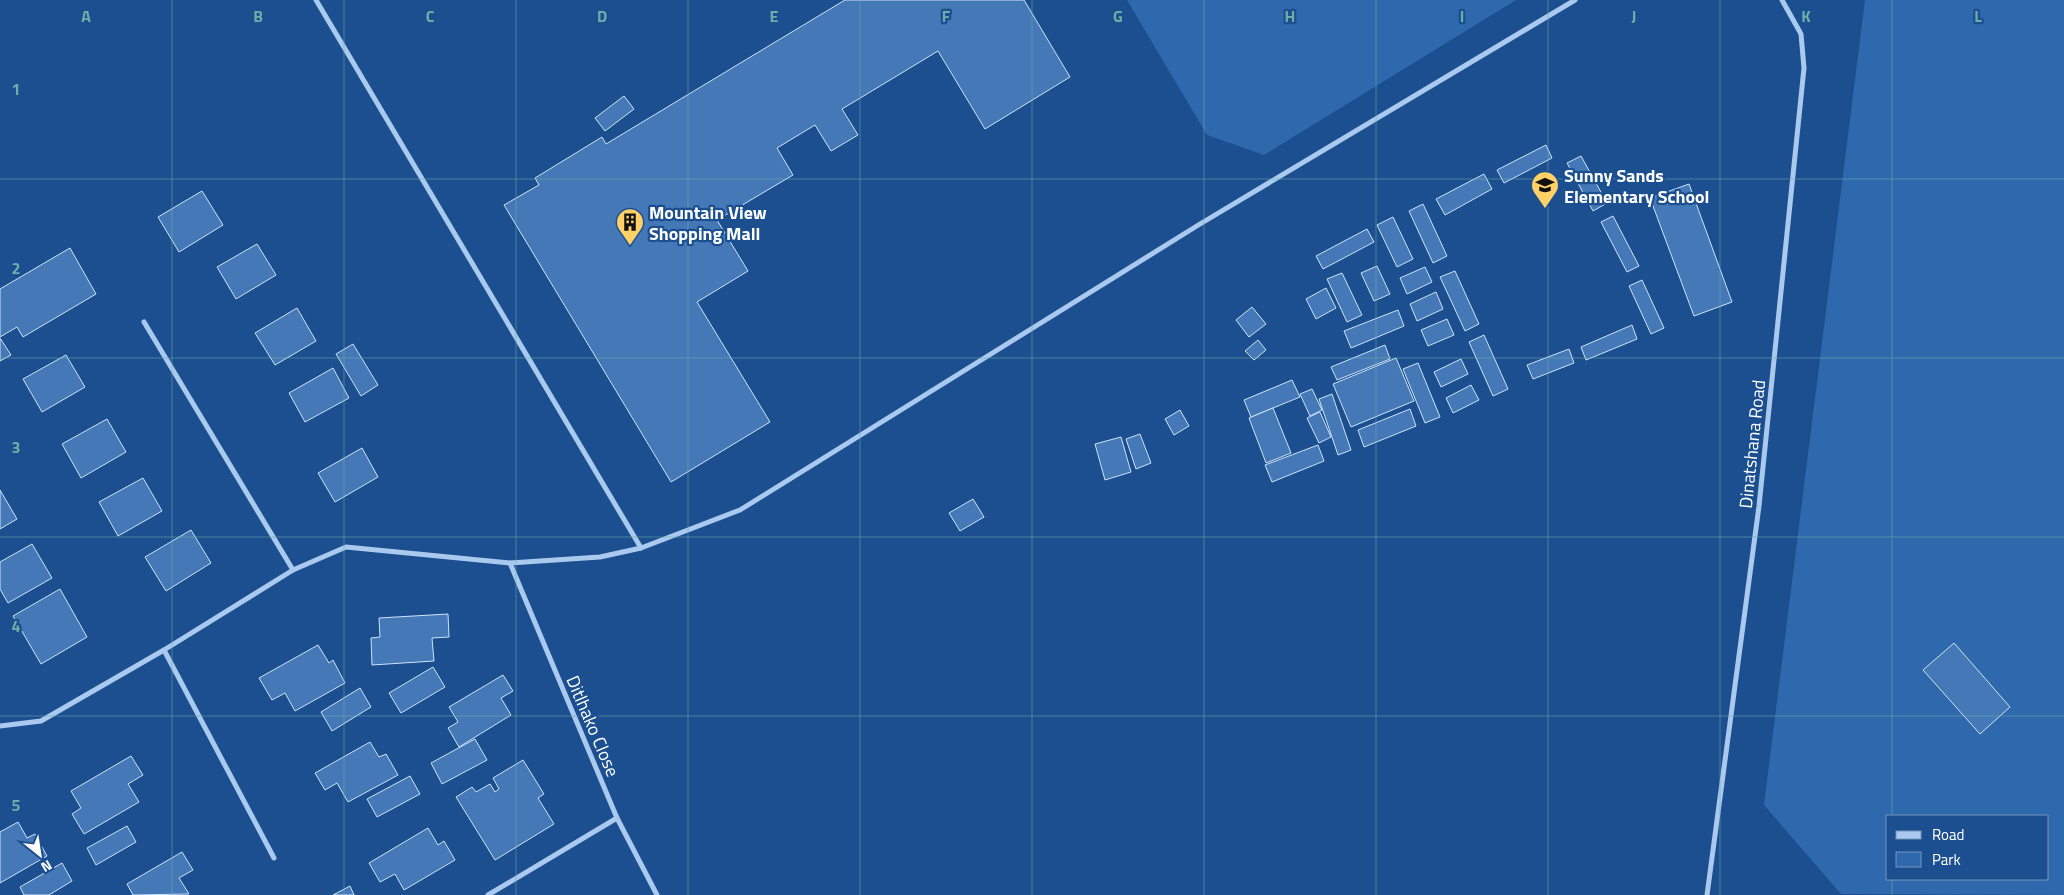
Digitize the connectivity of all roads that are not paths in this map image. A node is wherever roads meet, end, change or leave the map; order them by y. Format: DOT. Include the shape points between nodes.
graph roads {
  1 [pos="316,0"];
  2 [pos="1575,0"];
  3 [pos="1782,0"];
  4 [pos="144,322"];
  5 [pos="642,548"];
  6 [pos="510,564"];
  7 [pos="293,570"];
  8 [pos="164,650"];
  9 [pos="0,726"];
  10 [pos="617,818"];
  11 [pos="274,858"];
  12 [pos="488,895"];
  13 [pos="657,895"];
  14 [pos="1707,895"];
  1 -- 5 [label="street"];
  2 -- 5 [label="street" via="1200,224 740,510"];
  3 -- 14 [label="street, Dinatshana Road" via="1801,34 1804,68 1759,506"];
  4 -- 7 [label="street"];
  5 -- 6 [label="street" via="600,557"];
  6 -- 7 [label="street" via="346,547"];
  6 -- 10 [label="street, Ditlhako Close"];
  7 -- 8 [label="street"];
  8 -- 9 [label="street" via="41,721"];
  8 -- 11 [label="street"];
  10 -- 12 [label="street"];
  10 -- 13 [label="street, Ditlhako Close"];
}
